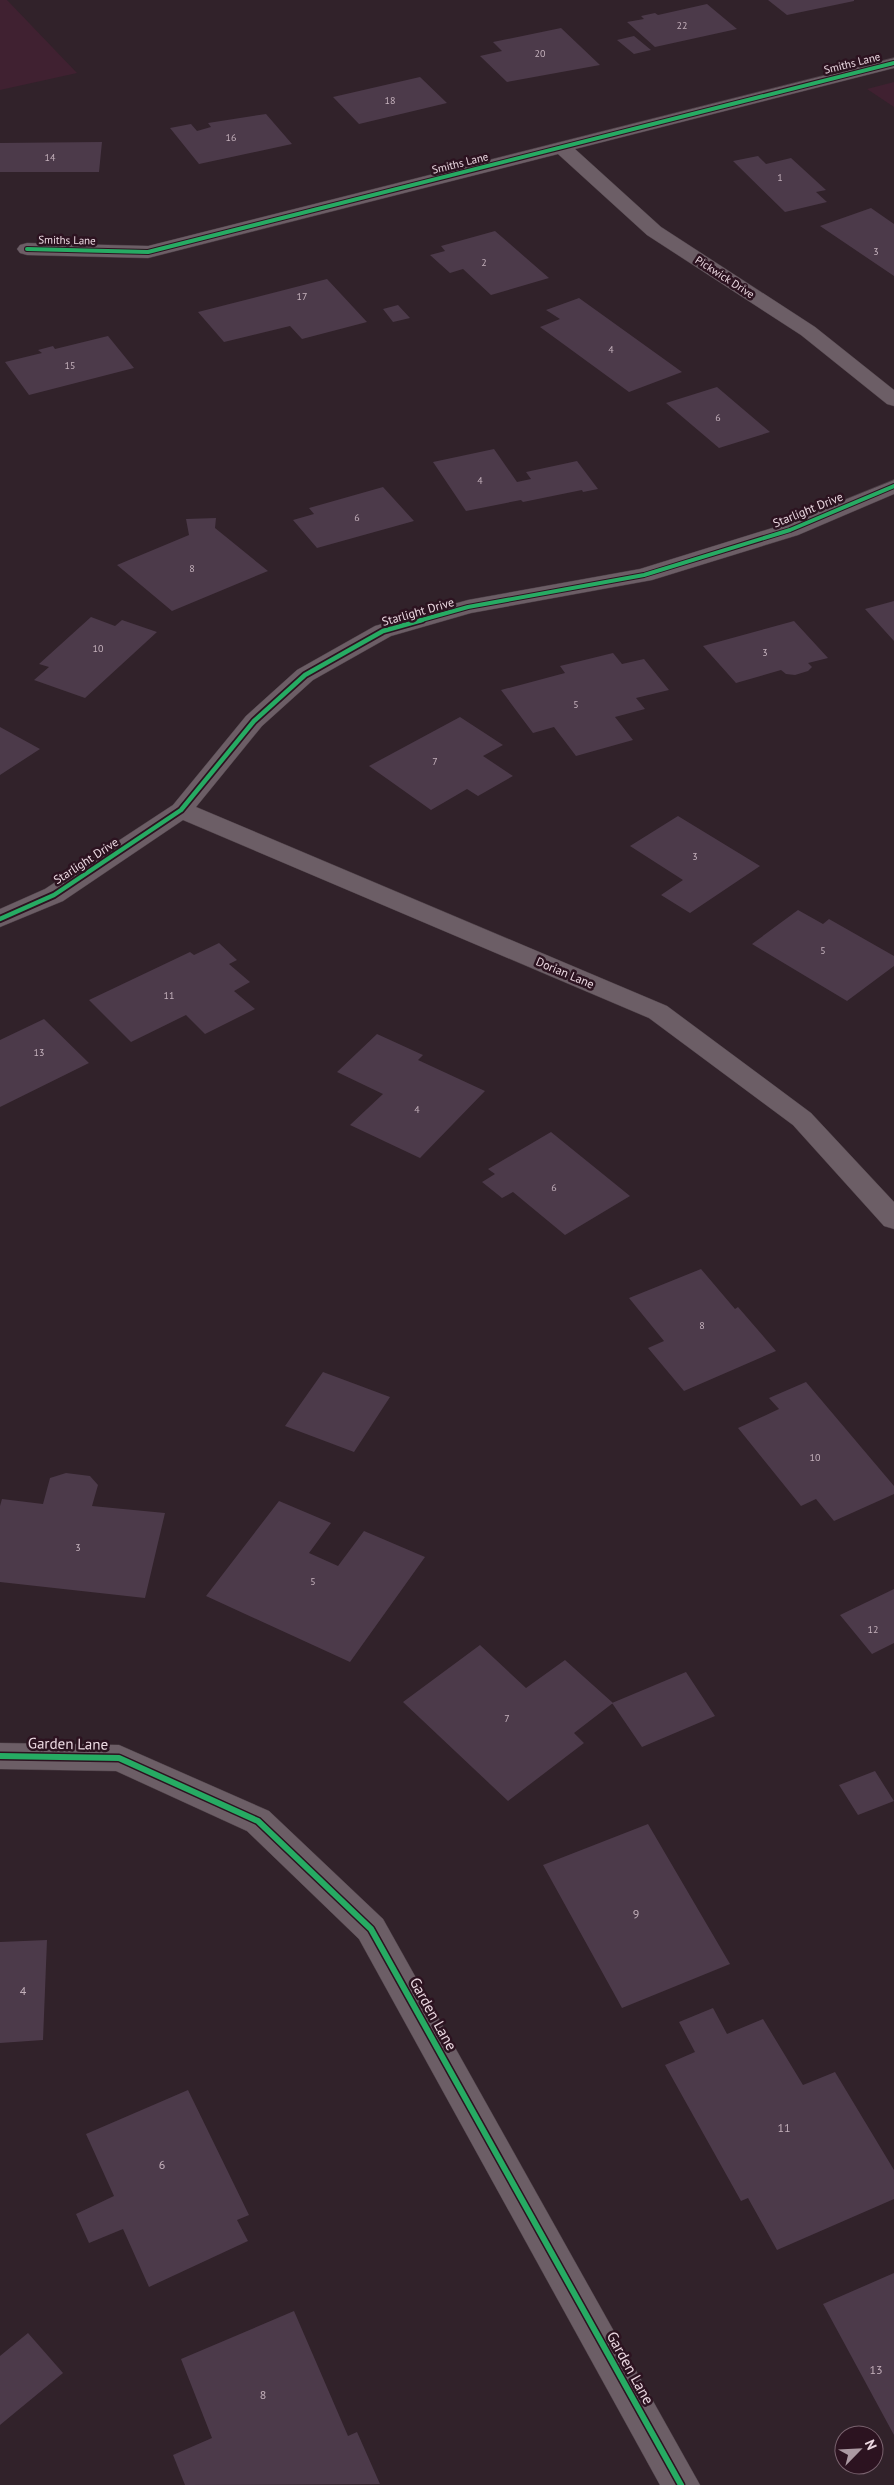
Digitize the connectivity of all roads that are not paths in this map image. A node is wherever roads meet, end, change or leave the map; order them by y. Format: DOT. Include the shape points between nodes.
graph roads {
  1 [pos="894,63"];
  2 [pos="562,148"];
  3 [pos="27,249"];
  4 [pos="894,400"];
  5 [pos="894,486"];
  6 [pos="181,810"];
  7 [pos="0,919"];
  8 [pos="894,1219"];
  9 [pos="0,1756"];
  10 [pos="681,2485"];
  1 -- 2 [label="street, Smiths Lane"];
  2 -- 3 [label="street, Smiths Lane" via="148,252"];
  2 -- 4 [label="street, Pickwick Drive" via="654,231 808,331"];
  5 -- 6 [label="street, Starlight Drive" via="790,530 644,575 468,607 383,631 305,675 254,721"];
  6 -- 7 [label="street, Starlight Drive" via="54,895"];
  6 -- 8 [label="street, Dorian Lane" via="658,1012 802,1119"];
  9 -- 10 [label="street, Garden Lane" via="119,1758 258,1821 371,1929"];
}
